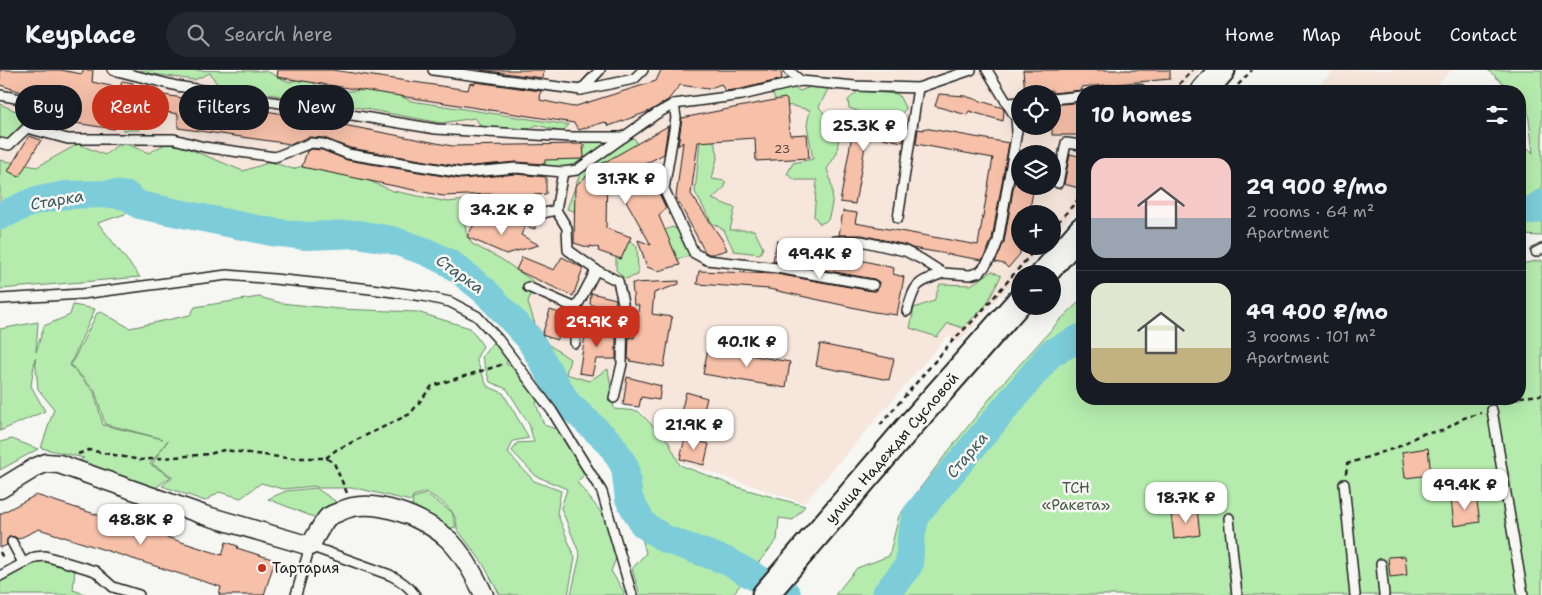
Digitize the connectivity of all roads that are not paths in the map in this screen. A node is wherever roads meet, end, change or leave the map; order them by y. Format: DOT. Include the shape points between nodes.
graph roads {
  1 [pos="113,70"];
  2 [pos="433,70"];
  3 [pos="600,70"];
  4 [pos="643,70"];
  5 [pos="788,70"];
  6 [pos="970,70"];
  7 [pos="987,70"];
  8 [pos="1222,70"];
  9 [pos="801,81"];
  10 [pos="1209,85"];
  11 [pos="918,88"];
  12 [pos="581,90"];
  13 [pos="0,95"];
  14 [pos="1076,97"];
  15 [pos="15,98"];
  16 [pos="1061,98"];
  17 [pos="674,104"];
  18 [pos="1009,104"];
  19 [pos="624,137"];
  20 [pos="0,143"];
  21 [pos="1076,145"];
  22 [pos="1061,168"];
  23 [pos="563,172"];
  24 [pos="556,210"];
  25 [pos="499,218"];
  26 [pos="898,218"];
  27 [pos="1076,237"];
  28 [pos="834,241"];
  29 [pos="1052,265"];
  30 [pos="596,270"];
  31 [pos="943,273"];
  32 [pos="873,285"];
  33 [pos="528,287"];
  34 [pos="0,299"];
  35 [pos="576,308"];
  36 [pos="907,311"];
  37 [pos="1011,311"];
  38 [pos="576,343"];
  39 [pos="614,398"];
  40 [pos="1492,410"];
  41 [pos="1344,484"];
  42 [pos="0,489"];
  43 [pos="1229,518"];
  44 [pos="12,542"];
  45 [pos="310,546"];
  46 [pos="23,563"];
  47 [pos="1381,564"];
  48 [pos="0,576"];
  49 [pos="139,595"];
  50 [pos="296,595"];
  51 [pos="415,595"];
  52 [pos="484,595"];
  53 [pos="632,595"];
  54 [pos="765,595"];
  55 [pos="1237,595"];
  56 [pos="1355,595"];
  57 [pos="1384,595"];
  58 [pos="1522,595"];
  1 -- 19 [label="lane" via="177,86 436,129"];
  2 -- 12 [label="lane"];
  3 -- 12 [label="lane"];
  4 -- 12 [label="lane" via="634,79"];
  5 -- 9 [label="lane"];
  6 -- 11 [label="lane"];
  7 -- 18 [label="lane"];
  8 -- 10 [label="main road"];
  9 -- 11 [label="lane"];
  9 -- 17 [label="lane" via="742,95"];
  11 -- 26 [label="lane"];
  13 -- 15 [label="lane"];
  14 -- 16 [label="lane"];
  17 -- 19 [label="lane"];
  17 -- 32 [label="lane" via="676,118 664,189 694,253 707,260 777,268"];
  18 -- 31 [label="lane" via="1016,118 1017,131 998,241 980,272 970,275"];
  19 -- 23 [label="lane" via="577,170"];
  20 -- 23 [label="lane" via="9,145 27,128 68,139 174,139 204,147 275,157 311,143 323,144 348,154 462,173 516,168"];
  21 -- 22 [label="lane" via="1066,144"];
  23 -- 24 [label="lane"];
  24 -- 25 [label="lane" via="524,218"];
  24 -- 30 [label="lane" via="566,228 568,250"];
  27 -- 29 [label="main road"];
  28 -- 31 [label="lane" via="861,241 905,251"];
  30 -- 35 [label="lane"];
  30 -- 39 [label="lane" via="618,281 623,303 622,364"];
  31 -- 36 [label="lane" via="919,283"];
  33 -- 35 [label="lane"];
  34 -- 53 [label="lane" via="82,294 227,275 372,289 450,302 477,316 552,411 602,492"];
  35 -- 38 [label="lane"];
  37 -- 54 [label="main road, улица Надежды Сусловой"];
  40 -- 58 [label="lane"];
  41 -- 56 [label="lane"];
  42 -- 45 [label="street" via="46,463 59,464 204,515"];
  43 -- 55 [label="lane"];
  44 -- 46 [label="lane"];
  45 -- 50 [label="lane"];
  45 -- 51 [label="lane" via="401,580"];
  45 -- 52 [label="street" via="328,517 345,508 379,507 418,518 438,530 465,560"];
  46 -- 48 [label="lane"];
  46 -- 49 [label="lane" via="45,556 95,571 113,587"];
  47 -- 57 [label="lane"];
}
